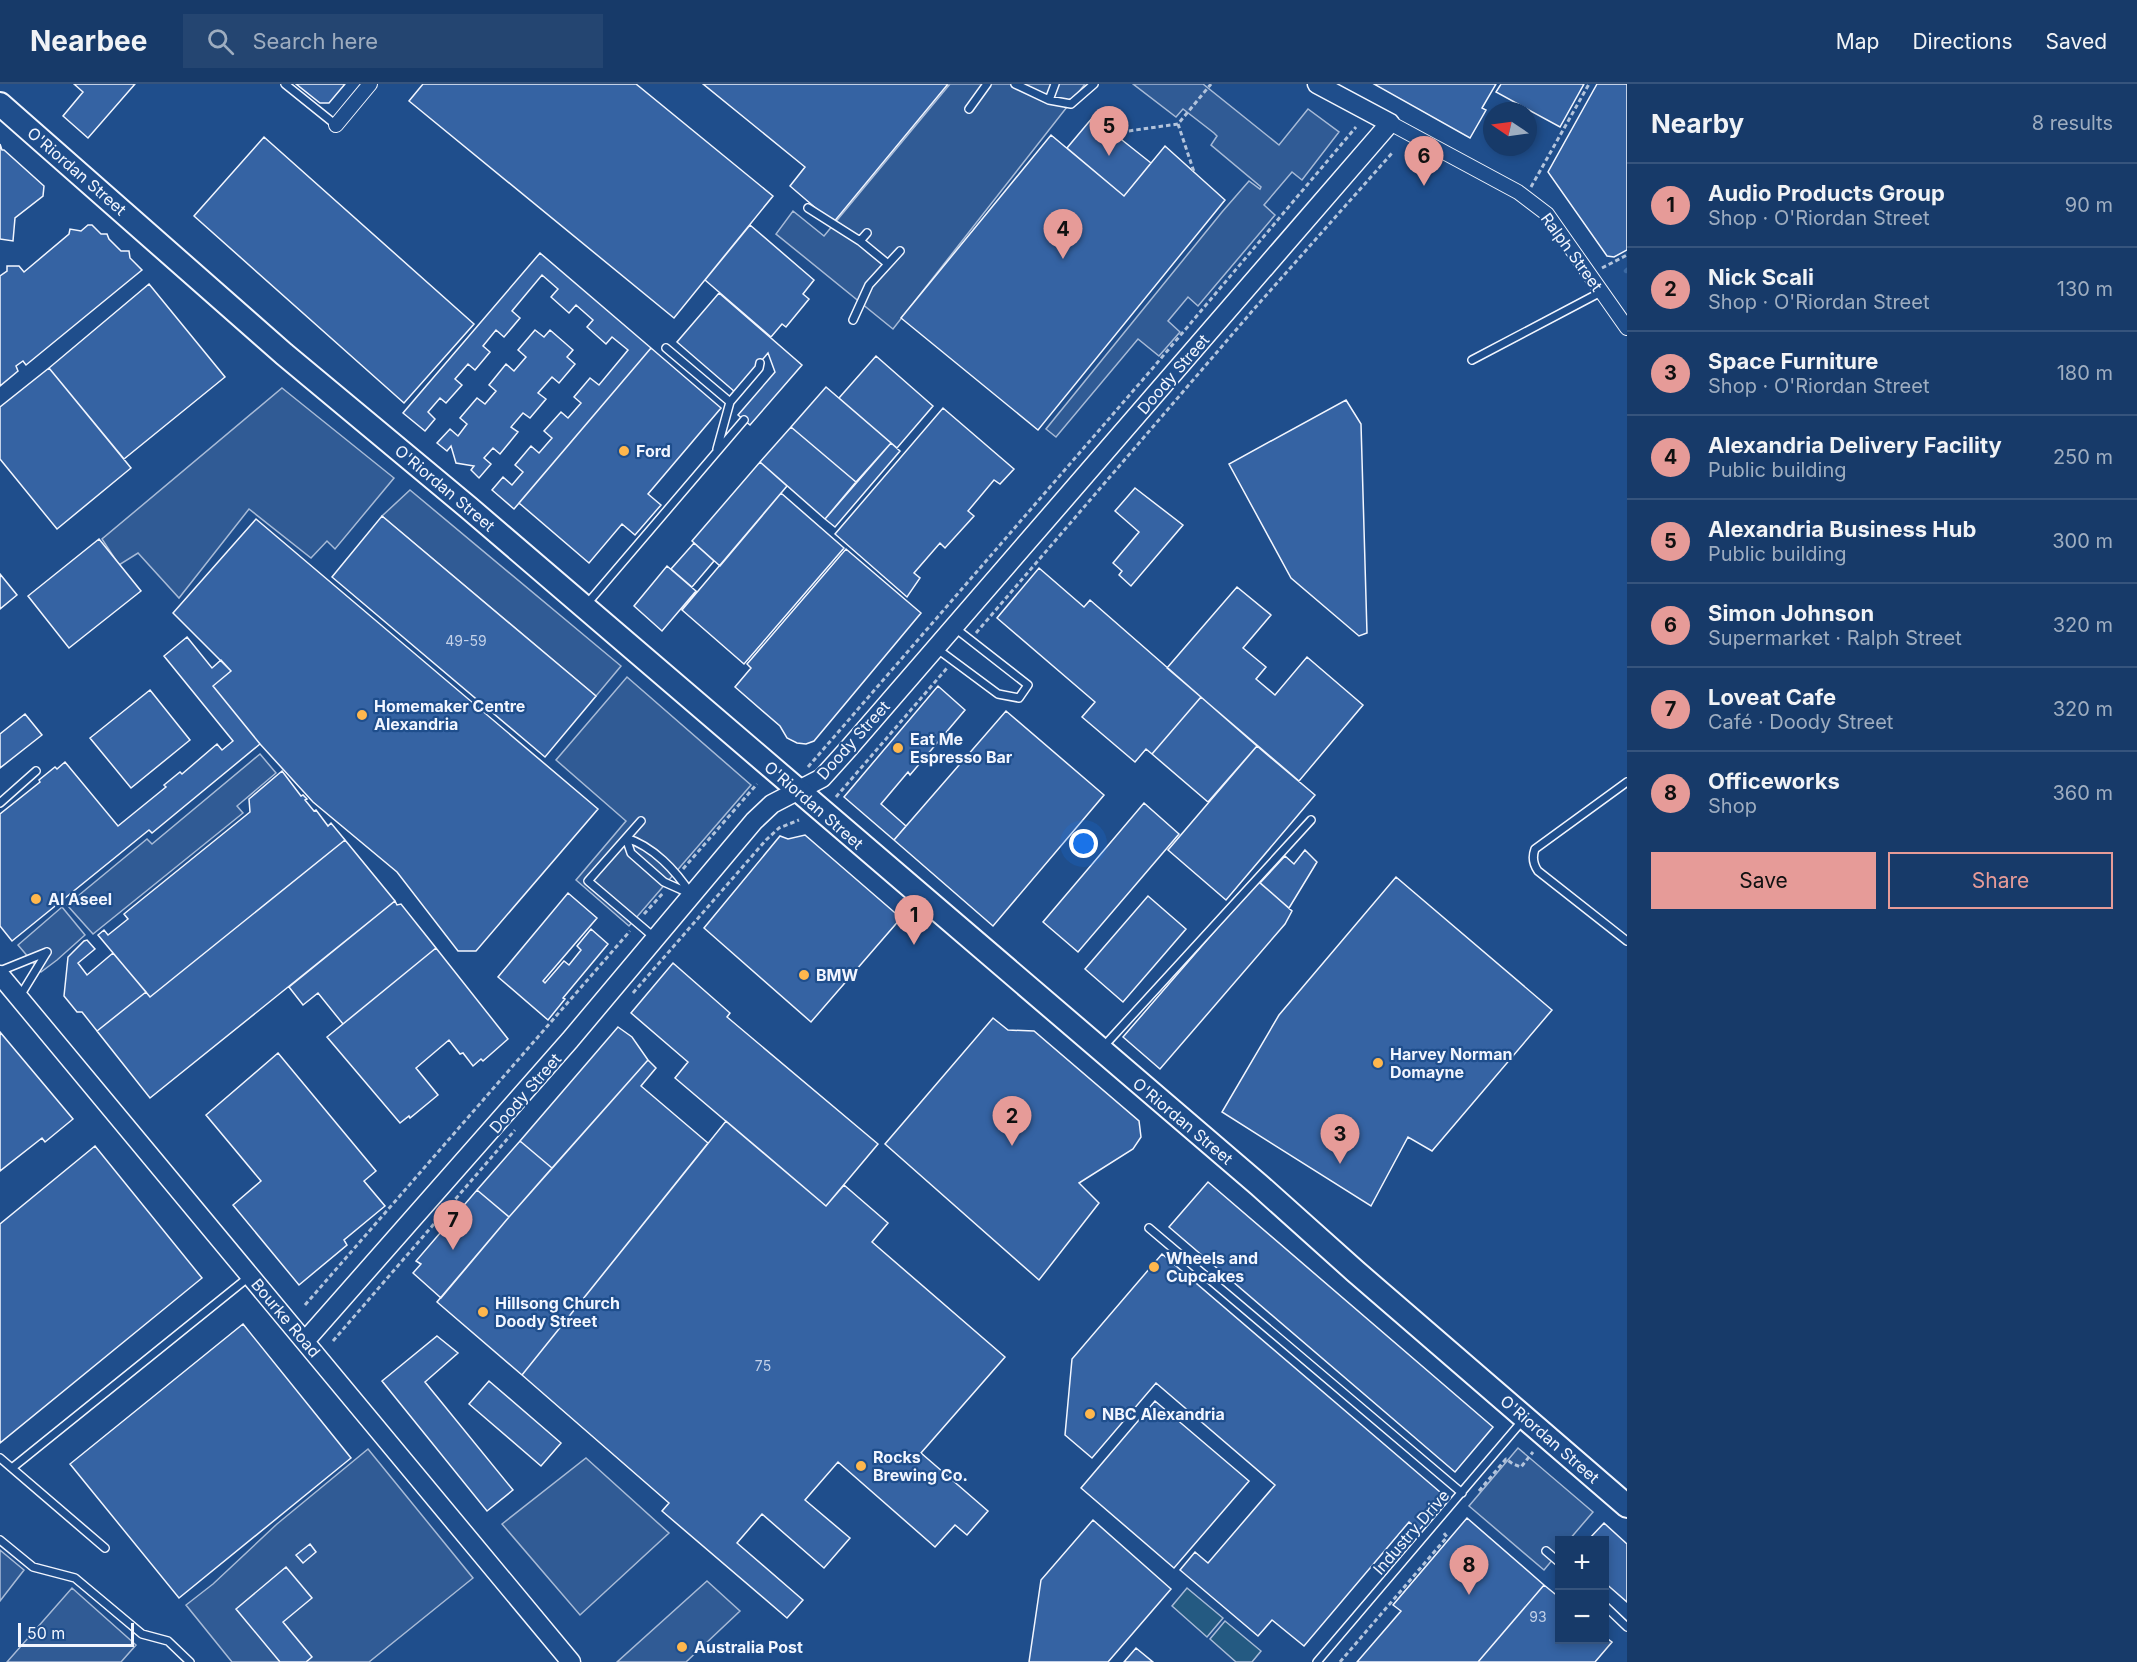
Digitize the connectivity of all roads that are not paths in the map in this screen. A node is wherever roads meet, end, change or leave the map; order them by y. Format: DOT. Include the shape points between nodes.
graph roads {
  1 [pos="285,84"];
  2 [pos="370,84"];
  3 [pos="987,84"];
  4 [pos="1015,84"];
  5 [pos="1055,84"];
  6 [pos="1094,84"];
  7 [pos="1317,84"];
  8 [pos="1049,100"];
  9 [pos="0,104"];
  10 [pos="969,109"];
  11 [pos="1390,123"];
  12 [pos="336,125"];
  13 [pos="808,208"];
  14 [pos="867,233"];
  15 [pos="860,242"];
  16 [pos="900,251"];
  17 [pos="888,264"];
  18 [pos="1601,292"];
  19 [pos="854,320"];
  20 [pos="1627,328"];
  21 [pos="666,348"];
  22 [pos="1472,360"];
  23 [pos="760,363"];
  24 [pos="730,402"];
  25 [pos="744,420"];
  26 [pos="717,452"];
  27 [pos="585,607"];
  28 [pos="953,626"];
  29 [pos="934,647"];
  30 [pos="36,771"];
  31 [pos="802,781"];
  32 [pos="1627,782"];
  33 [pos="0,802"];
  34 [pos="1311,820"];
  35 [pos="641,821"];
  36 [pos="626,838"];
  37 [pos="691,894"];
  38 [pos="656,938"];
  39 [pos="1627,941"];
  40 [pos="0,973"];
  41 [pos="19,998"];
  42 [pos="1100,1050"];
  43 [pos="1149,1228"];
  44 [pos="250,1276"];
  45 [pos="305,1341"];
  46 [pos="1525,1418"];
  47 [pos="0,1458"];
  48 [pos="12,1468"];
  49 [pos="1462,1493"];
  50 [pos="1627,1506"];
  51 [pos="0,1540"];
  52 [pos="105,1548"];
  53 [pos="1546,1551"];
  54 [pos="1555,1559"];
  55 [pos="1609,1609"];
  56 [pos="1627,1627"];
  57 [pos="190,1662"];
  58 [pos="571,1662"];
  59 [pos="1317,1662"];
  1 -- 12 [label="lane"];
  2 -- 12 [label="street"];
  3 -- 10 [label="lane"];
  4 -- 8 [label="lane"];
  5 -- 8 [label="lane"];
  6 -- 8 [label="lane" via="1071,104"];
  7 -- 11 [label="street, Ralph Street"];
  9 -- 27 [label="main road, O'Riordan Street" via="284,354"];
  11 -- 18 [label="street, Ralph Street" via="1525,197 1547,214"];
  11 -- 28 [label="street, Doody Street"];
  13 -- 15 [label="lane"];
  14 -- 15 [label="lane"];
  15 -- 17 [label="lane"];
  16 -- 17 [label="lane"];
  17 -- 19 [label="lane" via="869,285"];
  18 -- 20 [label="street, Ralph Street"];
  18 -- 22 [label="lane"];
  21 -- 24 [label="lane"];
  23 -- 24 [label="lane"];
  24 -- 26 [label="lane"];
  25 -- 26 [label="lane"];
  26 -- 27 [label="lane"];
  27 -- 31 [label="main road, O'Riordan Street"];
  28 -- 29 [label="street, Doody Street"];
  28 -- 29 [label="lane" via="1028,685 1019,698 998,694"];
  29 -- 31 [label="street, Doody Street" via="822,778"];
  30 -- 33 [label="lane"];
  31 -- 37 [label="street, Doody Street" via="754,821"];
  31 -- 42 [label="main road, O'Riordan Street"];
  32 -- 39 [label="lane" via="1533,854 1538,871"];
  34 -- 42 [label="lane"];
  35 -- 36 [label="lane"];
  36 -- 37 [label="lane" via="640,842 678,875"];
  36 -- 37 [label="lane" via="631,853 664,882"];
  36 -- 38 [label="lane" via="588,880"];
  37 -- 38 [label="street, Doody Street"];
  38 -- 45 [label="street, Doody Street"];
  40 -- 41 [label="street, Bourke Road"];
  40 -- 41 [label="lane" via="47,952"];
  41 -- 44 [label="street, Bourke Road"];
  42 -- 46 [label="main road, O'Riordan Street"];
  43 -- 49 [label="lane"];
  44 -- 45 [label="street, Bourke Road"];
  44 -- 48 [label="lane"];
  45 -- 58 [label="street, Bourke Road"];
  46 -- 49 [label="lane, Industry Drive"];
  46 -- 50 [label="main road, O'Riordan Street"];
  47 -- 48 [label="lane"];
  48 -- 52 [label="lane"];
  49 -- 59 [label="lane, Industry Drive"];
  51 -- 57 [label="lane" via="33,1567 75,1578 142,1634 168,1641"];
  53 -- 54 [label="lane"];
  55 -- 56 [label="lane"];
}
